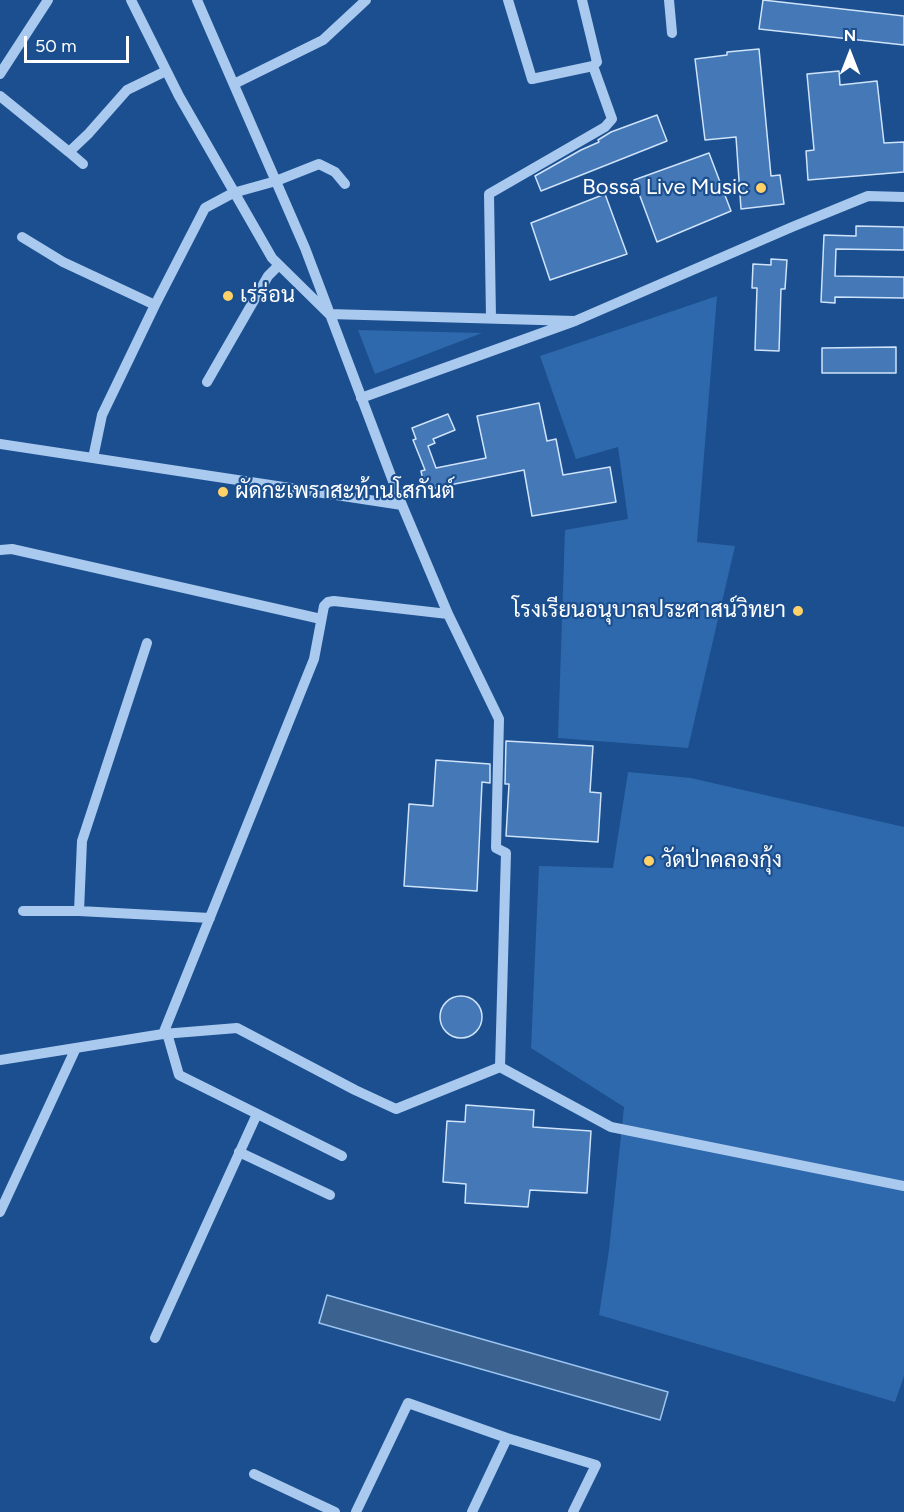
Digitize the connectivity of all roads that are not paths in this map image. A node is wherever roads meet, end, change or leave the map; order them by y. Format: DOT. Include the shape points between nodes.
graph roads {
  1 [pos="48,0"];
  2 [pos="131,0"];
  3 [pos="197,0"];
  4 [pos="508,0"];
  5 [pos="582,0"];
  6 [pos="669,0"];
  7 [pos="362,1"];
  8 [pos="672,33"];
  9 [pos="593,66"];
  10 [pos="166,71"];
  11 [pos="0,74"];
  12 [pos="234,84"];
  13 [pos="0,96"];
  14 [pos="69,152"];
  15 [pos="83,164"];
  16 [pos="276,181"];
  17 [pos="345,184"];
  18 [pos="233,193"];
  19 [pos="904,196"];
  20 [pos="22,237"];
  21 [pos="279,265"];
  22 [pos="155,305"];
  23 [pos="329,314"];
  24 [pos="491,318"];
  25 [pos="575,321"];
  26 [pos="207,382"];
  27 [pos="361,398"];
  28 [pos="0,444"];
  29 [pos="93,458"];
  30 [pos="402,505"];
  31 [pos="0,550"];
  32 [pos="448,614"];
  33 [pos="321,619"];
  34 [pos="147,643"];
  35 [pos="23,911"];
  36 [pos="79,911"];
  37 [pos="210,918"];
  38 [pos="165,1034"];
  39 [pos="76,1048"];
  40 [pos="0,1060"];
  41 [pos="500,1067"];
  42 [pos="257,1114"];
  43 [pos="239,1152"];
  44 [pos="342,1156"];
  45 [pos="904,1186"];
  46 [pos="330,1195"];
  47 [pos="0,1212"];
  48 [pos="155,1338"];
  49 [pos="507,1438"];
  50 [pos="254,1474"];
  51 [pos="335,1512"];
  52 [pos="356,1512"];
  53 [pos="472,1512"];
  54 [pos="573,1512"];
  1 -- 11 [label="street"];
  2 -- 10 [label="street"];
  3 -- 12 [label="street"];
  4 -- 9 [label="street" via="532,79"];
  5 -- 9 [label="street" via="597,62"];
  6 -- 8 [label="street"];
  7 -- 12 [label="street" via="323,40"];
  9 -- 24 [label="street" via="612,119 605,128 489,194"];
  10 -- 14 [label="street" via="127,90"];
  10 -- 18 [label="street"];
  12 -- 16 [label="street"];
  13 -- 14 [label="street"];
  14 -- 15 [label="street"];
  16 -- 17 [label="street" via="319,164 336,172"];
  16 -- 18 [label="street"];
  16 -- 23 [label="street"];
  18 -- 21 [label="street"];
  18 -- 22 [label="street" via="206,208"];
  19 -- 25 [label="street" via="868,196"];
  20 -- 22 [label="street" via="63,262"];
  21 -- 23 [label="street"];
  21 -- 26 [label="street" via="268,276"];
  22 -- 29 [label="street" via="102,415"];
  23 -- 24 [label="street"];
  23 -- 27 [label="street"];
  24 -- 25 [label="street"];
  25 -- 27 [label="street"];
  27 -- 30 [label="street"];
  28 -- 29 [label="street"];
  29 -- 30 [label="street"];
  30 -- 32 [label="street"];
  31 -- 33 [label="street" via="12,549"];
  32 -- 33 [label="street" via="334,601 324,606"];
  32 -- 41 [label="street" via="499,719 496,848 506,853"];
  33 -- 37 [label="street" via="314,659"];
  34 -- 36 [label="street" via="82,841"];
  35 -- 36 [label="street"];
  36 -- 37 [label="street"];
  37 -- 38 [label="street"];
  38 -- 39 [label="street"];
  38 -- 41 [label="street" via="237,1028 396,1109"];
  38 -- 42 [label="street" via="179,1075"];
  39 -- 40 [label="street"];
  39 -- 47 [label="street"];
  41 -- 45 [label="street" via="612,1127"];
  42 -- 43 [label="street"];
  42 -- 44 [label="street"];
  43 -- 46 [label="street"];
  43 -- 48 [label="street"];
  49 -- 52 [label="street" via="408,1403"];
  49 -- 53 [label="street"];
  49 -- 54 [label="street" via="596,1465"];
  50 -- 51 [label="street"];
}
